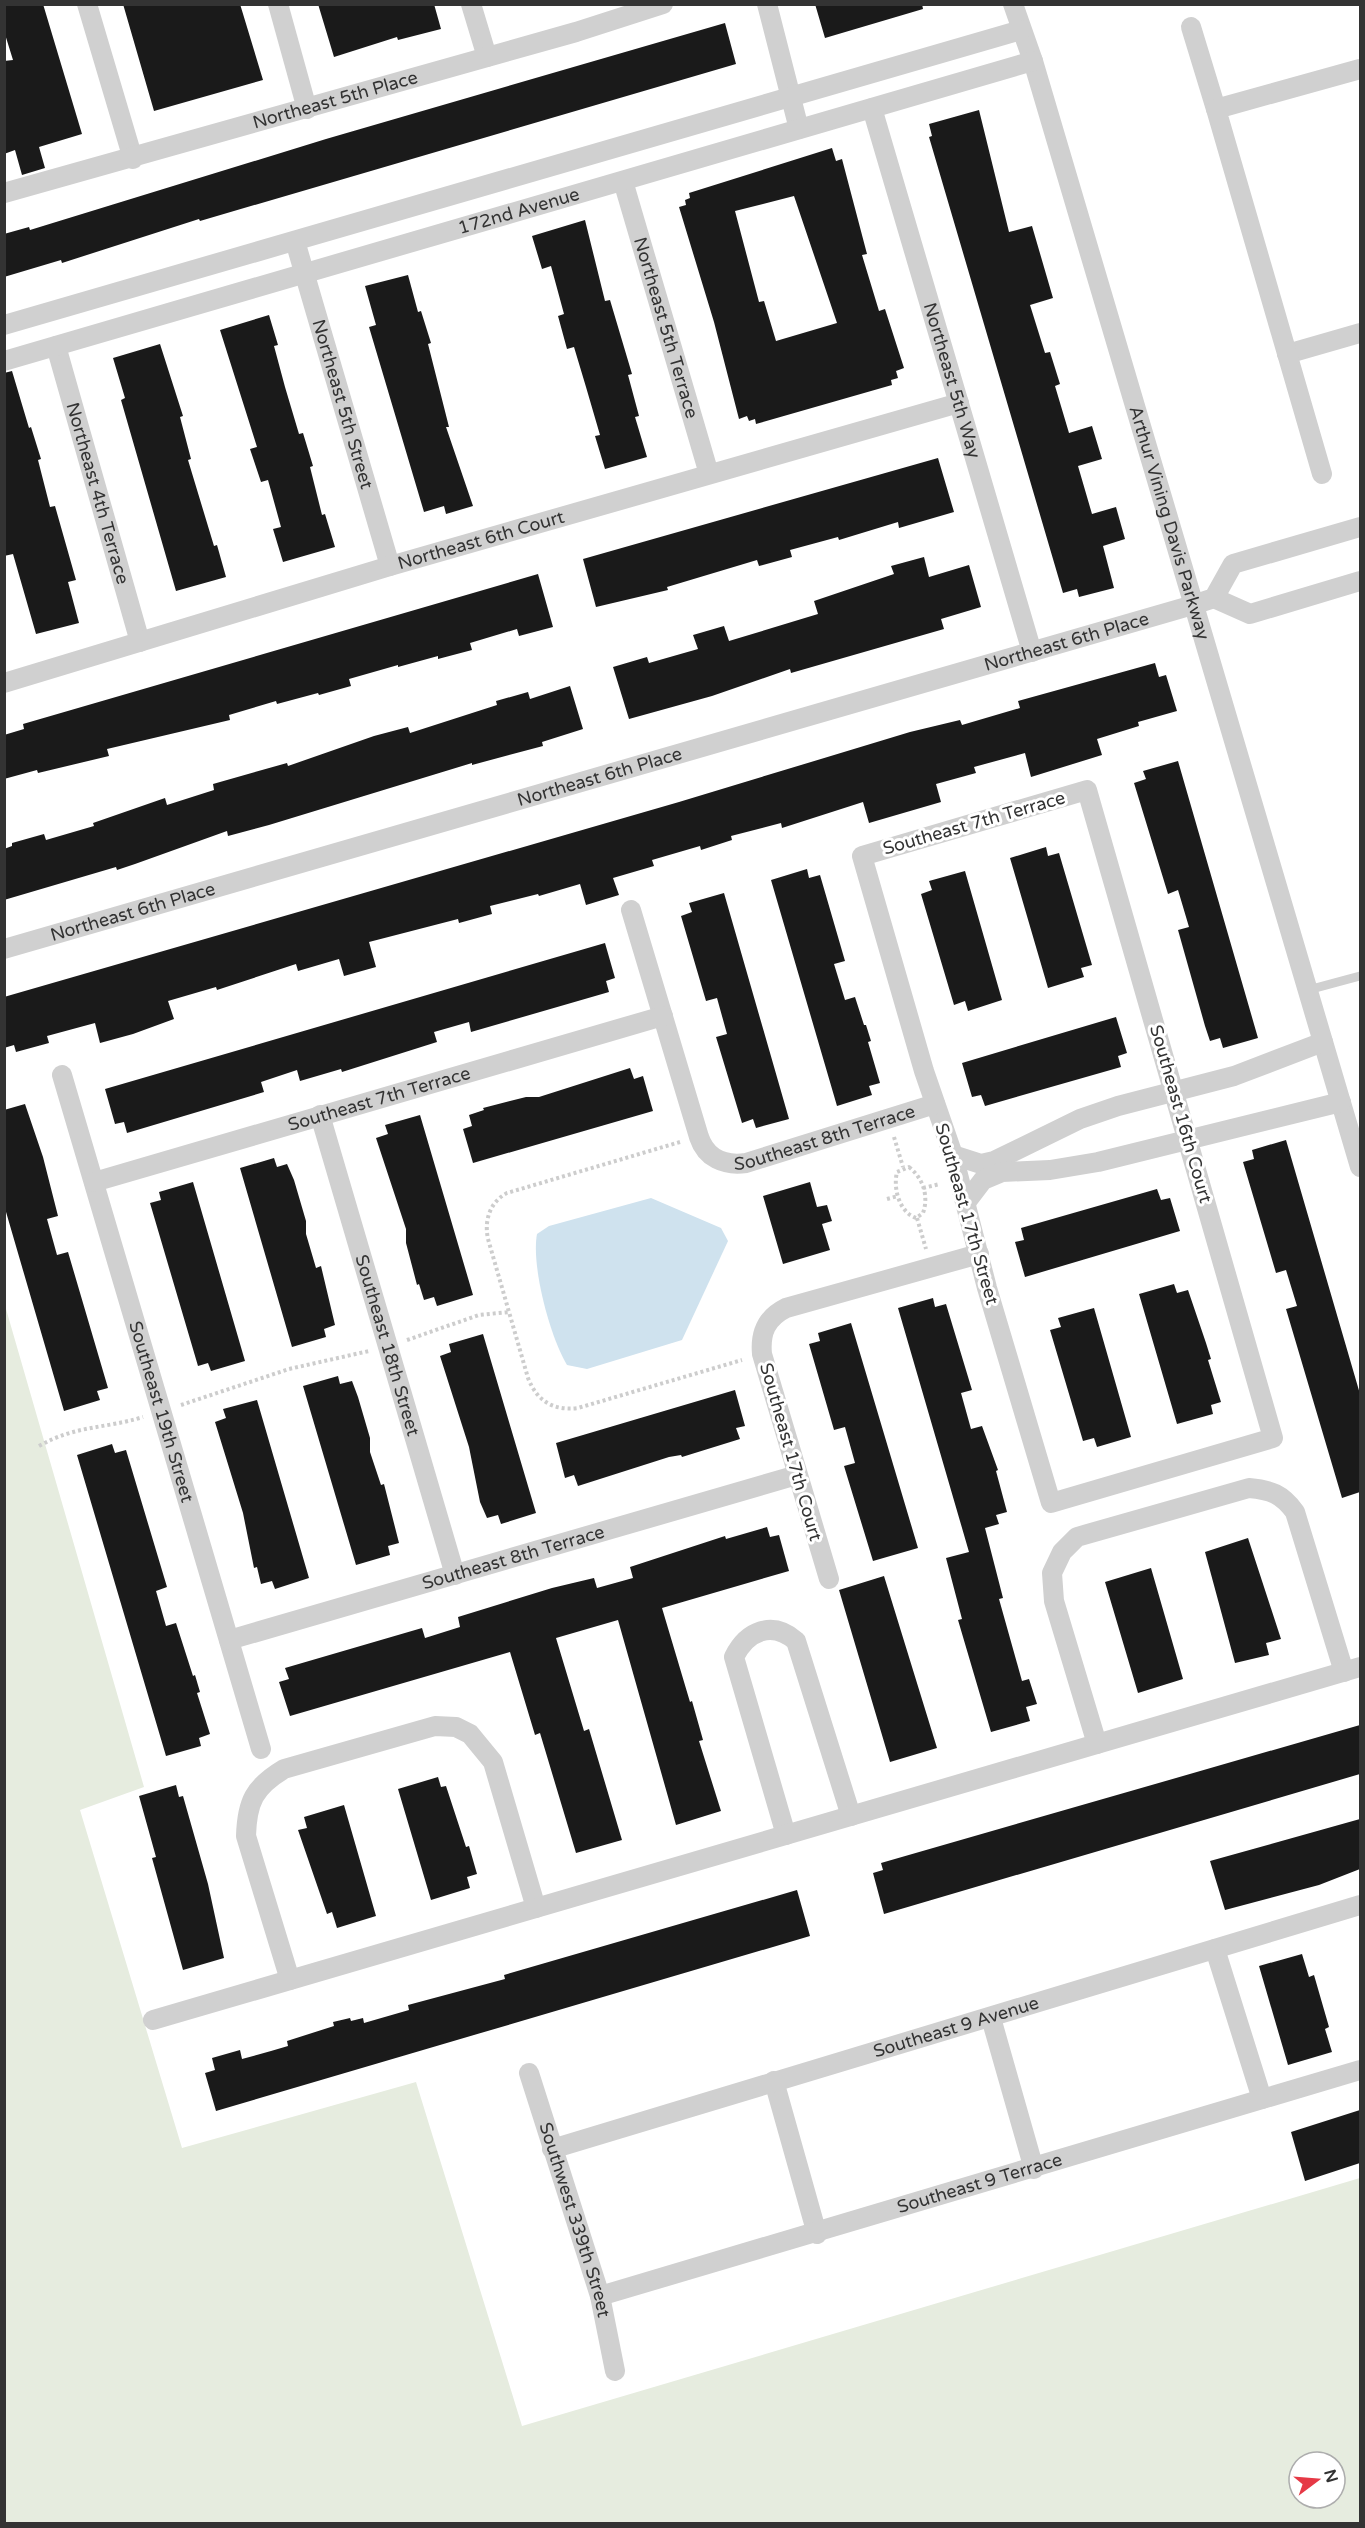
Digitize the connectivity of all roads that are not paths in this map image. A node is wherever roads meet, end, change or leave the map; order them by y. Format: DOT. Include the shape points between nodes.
graph roads {
  1 [pos="87,4"];
  2 [pos="278,4"];
  3 [pos="471,4"];
  4 [pos="663,4"];
  5 [pos="766,4"];
  6 [pos="1013,4"];
  7 [pos="1191,27"];
  8 [pos="1021,30"];
  9 [pos="487,57"];
  10 [pos="1033,61"];
  11 [pos="1360,69"];
  12 [pos="792,97"];
  13 [pos="872,108"];
  14 [pos="307,109"];
  15 [pos="1216,109"];
  16 [pos="799,129"];
  17 [pos="133,159"];
  18 [pos="623,181"];
  19 [pos="4,193"];
  20 [pos="295,240"];
  21 [pos="304,273"];
  22 [pos="4,325"];
  23 [pos="1360,333"];
  24 [pos="56,346"];
  25 [pos="1287,354"];
  26 [pos="4,361"];
  27 [pos="959,403"];
  28 [pos="710,474"];
  29 [pos="1322,474"];
  30 [pos="1360,527"];
  31 [pos="390,566"];
  32 [pos="1360,581"];
  33 [pos="1214,598"];
  34 [pos="1193,605"];
  35 [pos="140,642"];
  36 [pos="1032,652"];
  37 [pos="4,683"];
  38 [pos="1087,790"];
  39 [pos="862,856"];
  40 [pos="631,910"];
  41 [pos="4,949"];
  42 [pos="1360,976"];
  43 [pos="1308,990"];
  44 [pos="663,1016"];
  45 [pos="1323,1042"];
  46 [pos="62,1075"];
  47 [pos="1175,1092"];
  48 [pos="1341,1102"];
  49 [pos="935,1104"];
  50 [pos="320,1115"];
  51 [pos="1057,1128"];
  52 [pos="1189,1139"];
  53 [pos="953,1155"];
  54 [pos="1360,1167"];
  55 [pos="1065,1168"];
  56 [pos="94,1182"];
  57 [pos="967,1201"];
  58 [pos="979,1254"];
  59 [pos="797,1475"];
  60 [pos="1051,1503"];
  61 [pos="455,1575"];
  62 [pos="828,1579"];
  63 [pos="229,1640"];
  64 [pos="1352,1669"];
  65 [pos="1096,1744"];
  66 [pos="261,1749"];
  67 [pos="851,1816"];
  68 [pos="786,1835"];
  69 [pos="1360,1905"];
  70 [pos="536,1908"];
  71 [pos="1215,1949"];
  72 [pos="290,1980"];
  73 [pos="991,2018"];
  74 [pos="153,2020"];
  75 [pos="1360,2070"];
  76 [pos="529,2073"];
  77 [pos="774,2081"];
  78 [pos="1262,2099"];
  79 [pos="552,2149"];
  80 [pos="1034,2169"];
  81 [pos="817,2234"];
  82 [pos="600,2296"];
  83 [pos="615,2370"];
  1 -- 17 [label="street"];
  2 -- 14 [label="street"];
  3 -- 9 [label="street"];
  4 -- 9 [label="street, Northeast 5th Place"];
  5 -- 12 [label="street"];
  6 -- 8 [label="street, Arthur Vining Davis Parkway"];
  7 -- 15 [label="street"];
  8 -- 10 [label="street, Arthur Vining Davis Parkway"];
  8 -- 12 [label="street, 172nd Avenue"];
  9 -- 14 [label="street, Northeast 5th Place"];
  10 -- 13 [label="street, 172nd Avenue"];
  10 -- 34 [label="street, Arthur Vining Davis Parkway"];
  11 -- 15 [label="street"];
  12 -- 16 [label="street"];
  12 -- 20 [label="street, 172nd Avenue"];
  13 -- 16 [label="street, 172nd Avenue"];
  13 -- 27 [label="street, Northeast 5th Way"];
  14 -- 17 [label="street, Northeast 5th Place"];
  15 -- 25 [label="street"];
  16 -- 18 [label="street, 172nd Avenue"];
  17 -- 19 [label="street, Northeast 5th Place"];
  18 -- 21 [label="street, 172nd Avenue"];
  18 -- 28 [label="street, Northeast 5th Terrace"];
  20 -- 21 [label="street, Northeast 5th Street"];
  20 -- 22 [label="street, 172nd Avenue"];
  21 -- 24 [label="street, 172nd Avenue"];
  21 -- 31 [label="street, Northeast 5th Street"];
  23 -- 25 [label="street"];
  24 -- 26 [label="street, 172nd Avenue"];
  24 -- 35 [label="street, Northeast 4th Terrace"];
  25 -- 29 [label="street"];
  27 -- 28 [label="street, Northeast 6th Court"];
  27 -- 36 [label="street, Northeast 5th Way"];
  28 -- 31 [label="street, Northeast 6th Court"];
  30 -- 33 [label="street" via="1233,564"];
  31 -- 35 [label="street, Northeast 6th Court"];
  32 -- 33 [label="street" via="1250,614"];
  33 -- 34 [label="street, Northeast 6th Place"];
  34 -- 36 [label="street, Northeast 6th Place"];
  34 -- 43 [label="street, Arthur Vining Davis Parkway"];
  35 -- 37 [label="street, Northeast 6th Court"];
  36 -- 41 [label="street, Northeast 6th Place"];
  38 -- 39 [label="street, Southeast 7th Terrace"];
  38 -- 47 [label="street, Southeast 16th Court"];
  39 -- 49 [label="street, Southeast 17th Street"];
  40 -- 44 [label="street"];
  42 -- 43 [label="lane"];
  43 -- 45 [label="street, Arthur Vining Davis Parkway"];
  44 -- 49 [label="street, Southeast 8th Terrace" via="700,1142 713,1158 729,1164 746,1163"];
  44 -- 50 [label="street, Southeast 7th Terrace"];
  45 -- 47 [label="street" via="1233,1077"];
  45 -- 48 [label="street, Arthur Vining Davis Parkway"];
  46 -- 56 [label="street, Southeast 19th Street"];
  47 -- 51 [label="street" via="1118,1106"];
  47 -- 52 [label="street, Southeast 16th Court"];
  48 -- 52 [label="street"];
  48 -- 54 [label="street, Arthur Vining Davis Parkway"];
  49 -- 53 [label="street, Southeast 17th Street"];
  50 -- 56 [label="street, Southeast 7th Terrace"];
  50 -- 61 [label="street, Southeast 18th Street"];
  51 -- 53 [label="street" via="987,1163"];
  51 -- 55 [label="street" via="1050,1147 1056,1161"];
  52 -- 55 [label="street"];
  52 -- 60 [label="street, Southeast 16th Court" via="1273,1438"];
  53 -- 57 [label="street, Southeast 17th Street"];
  55 -- 57 [label="street" via="991,1175"];
  56 -- 63 [label="street, Southeast 19th Street"];
  57 -- 58 [label="street, Southeast 17th Street"];
  58 -- 59 [label="street, Southeast 17th Court" via="786,1308 766,1324 762,1354"];
  58 -- 60 [label="street, Southeast 17th Street"];
  59 -- 61 [label="street, Southeast 8th Terrace"];
  59 -- 62 [label="street, Southeast 17th Court"];
  61 -- 63 [label="street, Southeast 8th Terrace"];
  63 -- 66 [label="street, Southeast 19th Street"];
  64 -- 65 [label="street"];
  64 -- 65 [label="street" via="1295,1512 1284,1497 1249,1488 1077,1537 1062,1552 1052,1573 1054,1601"];
  65 -- 67 [label="street"];
  67 -- 68 [label="street"];
  67 -- 68 [label="street" via="796,1641 787,1632 772,1628 755,1632 741,1643 734,1657"];
  68 -- 70 [label="street"];
  69 -- 71 [label="street, Southeast 9 Avenue"];
  70 -- 72 [label="street"];
  70 -- 72 [label="street" via="493,1762 470,1734 456,1727 435,1726 284,1769 255,1792 247,1812 246,1836"];
  71 -- 73 [label="street, Southeast 9 Avenue"];
  71 -- 78 [label="street"];
  72 -- 74 [label="street"];
  73 -- 77 [label="street, Southeast 9 Avenue"];
  73 -- 80 [label="street"];
  75 -- 78 [label="street, Southeast 9 Terrace"];
  76 -- 79 [label="street, Southwest 339th Street"];
  77 -- 79 [label="street, Southeast 9 Avenue"];
  77 -- 81 [label="street"];
  78 -- 80 [label="street, Southeast 9 Terrace"];
  79 -- 82 [label="street, Southwest 339th Street"];
  80 -- 81 [label="street, Southeast 9 Terrace"];
  81 -- 82 [label="street, Southeast 9 Terrace"];
  82 -- 83 [label="street, Southwest 339th Street"];
}
